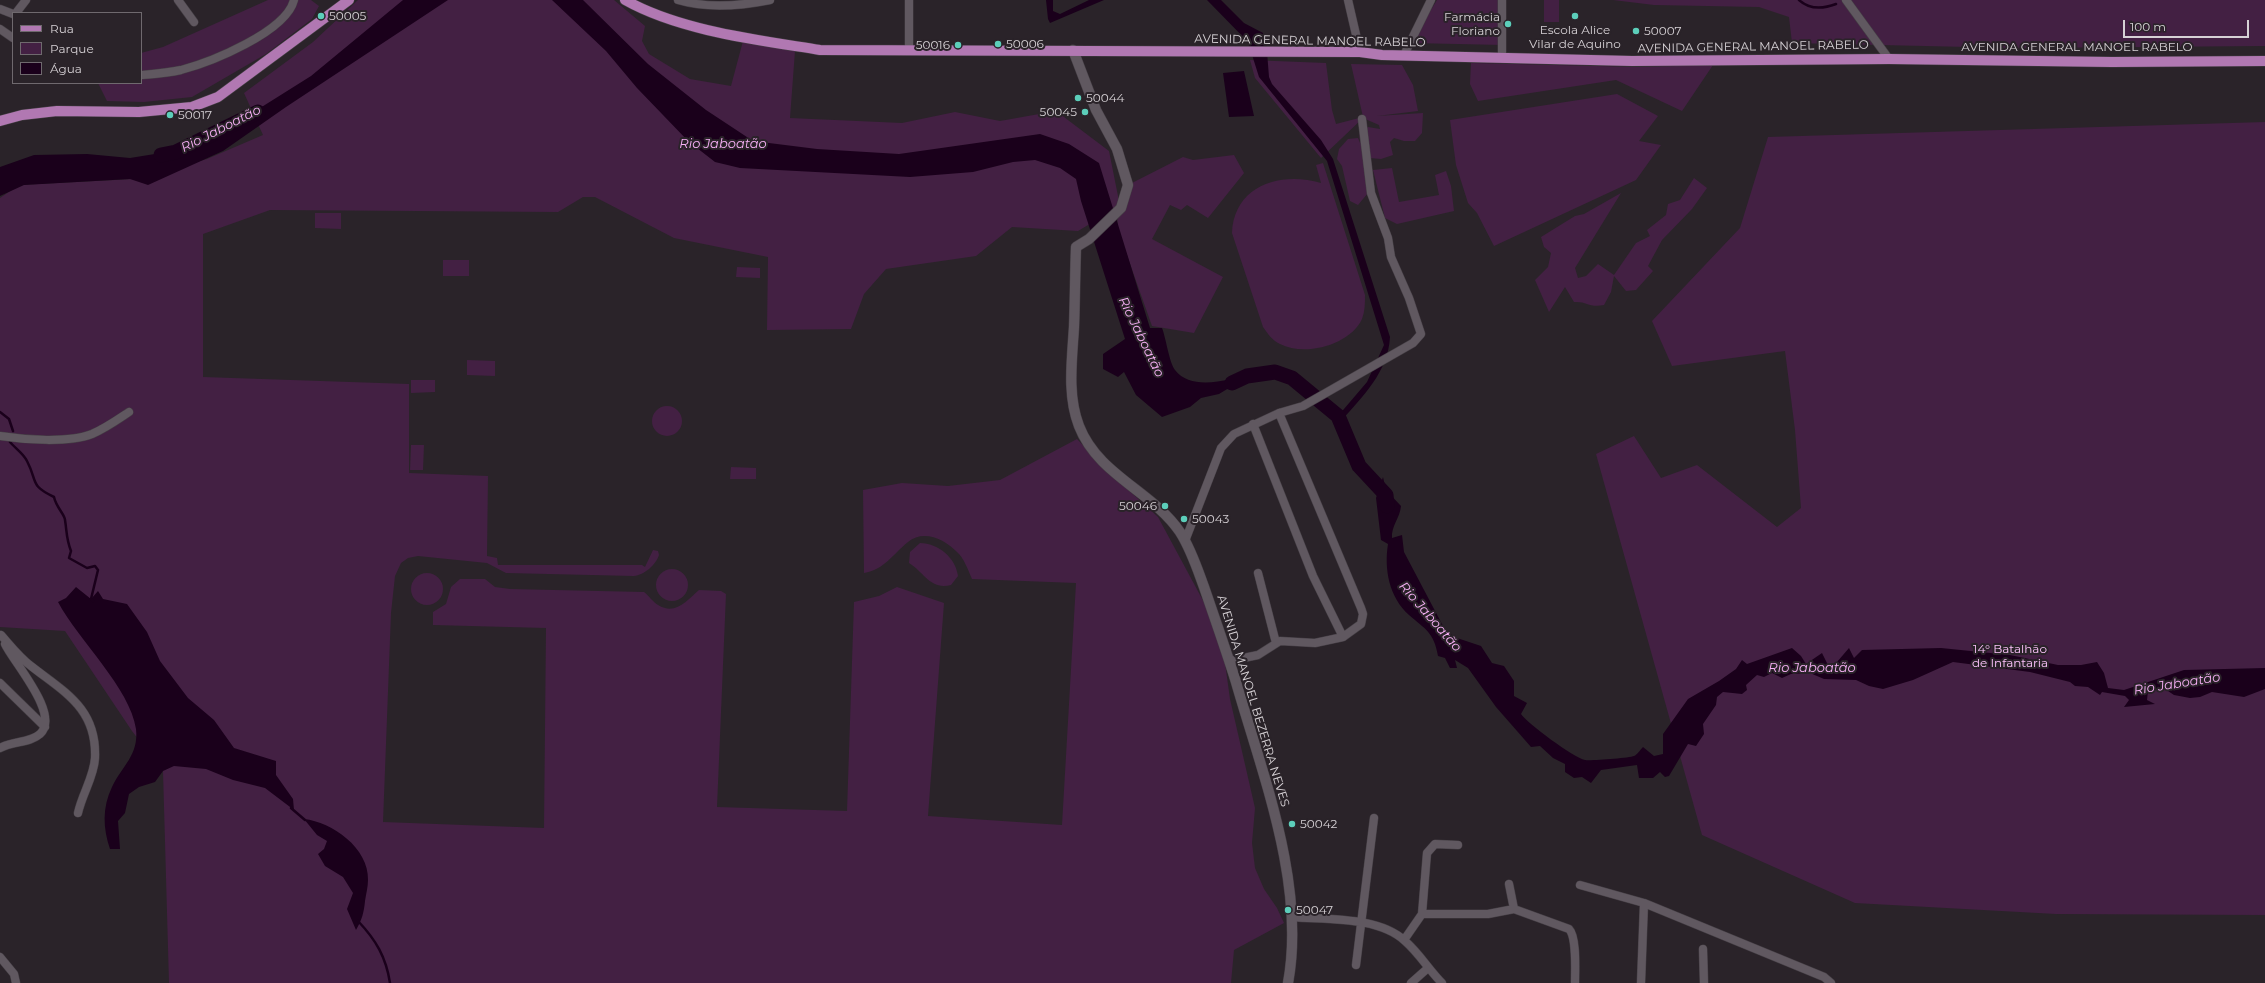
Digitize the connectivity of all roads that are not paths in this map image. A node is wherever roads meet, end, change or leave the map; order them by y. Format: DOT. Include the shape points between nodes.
graph roads {
  1 [pos="26,0"];
  2 [pos="178,0"];
  3 [pos="294,0"];
  4 [pos="349,0"];
  5 [pos="625,0"];
  6 [pos="678,0"];
  7 [pos="704,0"];
  8 [pos="770,0"];
  9 [pos="909,0"];
  10 [pos="1348,0"];
  11 [pos="1431,0"];
  12 [pos="1502,0"];
  13 [pos="1846,0"];
  14 [pos="730,5"];
  15 [pos="0,9"];
  16 [pos="17,12"];
  17 [pos="12,14"];
  18 [pos="194,22"];
  19 [pos="0,29"];
  20 [pos="12,37"];
  21 [pos="909,49"];
  22 [pos="1073,50"];
  23 [pos="1360,52"];
  24 [pos="1404,55"];
  25 [pos="1502,57"];
  26 [pos="1888,59"];
  27 [pos="2265,61"];
  28 [pos="142,75"];
  29 [pos="1362,119"];
  30 [pos="0,121"];
  31 [pos="130,412"];
  32 [pos="1279,413"];
  33 [pos="1253,424"];
  34 [pos="0,436"];
  35 [pos="1185,541"];
  36 [pos="1258,573"];
  37 [pos="0,632"];
  38 [pos="1344,637"];
  39 [pos="1276,643"];
  40 [pos="1229,661"];
  41 [pos="0,683"];
  42 [pos="45,727"];
  43 [pos="0,748"];
  44 [pos="78,813"];
  45 [pos="1374,818"];
  46 [pos="1458,845"];
  47 [pos="1509,884"];
  48 [pos="1580,885"];
  49 [pos="1644,904"];
  50 [pos="1514,909"];
  51 [pos="1422,914"];
  52 [pos="1292,917"];
  53 [pos="1361,923"];
  54 [pos="1404,940"];
  55 [pos="1703,949"];
  56 [pos="0,957"];
  57 [pos="1356,965"];
  58 [pos="1428,968"];
  59 [pos="18,982"];
  60 [pos="1288,983"];
  61 [pos="1411,983"];
  62 [pos="1442,983"];
  63 [pos="1575,983"];
  64 [pos="1641,983"];
  65 [pos="1704,983"];
  66 [pos="1831,983"];
  1 -- 16 [label="street"];
  2 -- 18 [label="street"];
  3 -- 28 [label="street" via="290,9 273,26 220,56 179,70"];
  4 -- 30 [label="main road" via="218,97 192,107 139,112 57,111 22,115"];
  5 -- 21 [label="main road, AVENIDA GENERAL MANOEL RABELO" via="671,21 763,41 820,50"];
  6 -- 14 [label="street"];
  7 -- 14 [label="street"];
  8 -- 14 [label="street"];
  9 -- 21 [label="street"];
  10 -- 23 [label="street"];
  11 -- 24 [label="street"];
  12 -- 25 [label="street"];
  13 -- 26 [label="street"];
  15 -- 17 [label="street"];
  19 -- 20 [label="street"];
  21 -- 22 [label="main road, AVENIDA GENERAL MANOEL RABELO"];
  22 -- 23 [label="main road, AVENIDA GENERAL MANOEL RABELO"];
  22 -- 35 [label="street, AVENIDA MANOEL BEZERRA NEVES" via="1096,110 1117,149 1128,185 1121,208 1089,239 1076,247 1071,376 1073,405 1078,425 1087,444 1116,474 1156,504 1171,519"];
  23 -- 24 [label="main road, AVENIDA GENERAL MANOEL RABELO"];
  24 -- 25 [label="main road, AVENIDA GENERAL MANOEL RABELO"];
  25 -- 26 [label="main road, AVENIDA GENERAL MANOEL RABELO" via="1632,61"];
  26 -- 27 [label="main road, AVENIDA GENERAL MANOEL RABELO"];
  29 -- 32 [label="street" via="1372,193 1388,238 1390,257 1421,334 1400,350 1303,406"];
  31 -- 34 [label="street" via="90,435 46,440"];
  32 -- 33 [label="street"];
  32 -- 38 [label="street" via="1363,614 1361,624"];
  33 -- 35 [label="street" via="1234,434 1221,448"];
  33 -- 38 [label="street" via="1318,588"];
  35 -- 40 [label="street, AVENIDA MANOEL BEZERRA NEVES"];
  36 -- 39 [label="street"];
  37 -- 42 [label="street" via="43,707"];
  37 -- 44 [label="street" via="30,665 66,692 88,717 95,759"];
  38 -- 39 [label="street" via="1315,643"];
  39 -- 40 [label="street" via="1258,655"];
  40 -- 52 [label="street, AVENIDA MANOEL BEZERRA NEVES" via="1277,826"];
  41 -- 42 [label="street"];
  42 -- 43 [label="street" via="41,734 34,738 16,741"];
  45 -- 53 [label="street"];
  46 -- 51 [label="street" via="1435,844 1428,853"];
  47 -- 50 [label="street"];
  48 -- 49 [label="street"];
  49 -- 64 [label="street"];
  49 -- 66 [label="street" via="1824,977"];
  50 -- 51 [label="street" via="1488,914"];
  50 -- 63 [label="street" via="1572,932"];
  51 -- 54 [label="street"];
  52 -- 53 [label="street"];
  52 -- 60 [label="street, AVENIDA MANOEL BEZERRA NEVES" via="1292,962"];
  53 -- 54 [label="street" via="1390,931"];
  53 -- 57 [label="street"];
  54 -- 58 [label="street"];
  55 -- 65 [label="street"];
  56 -- 59 [label="street" via="9,966"];
  58 -- 61 [label="street"];
  58 -- 62 [label="street"];
}
